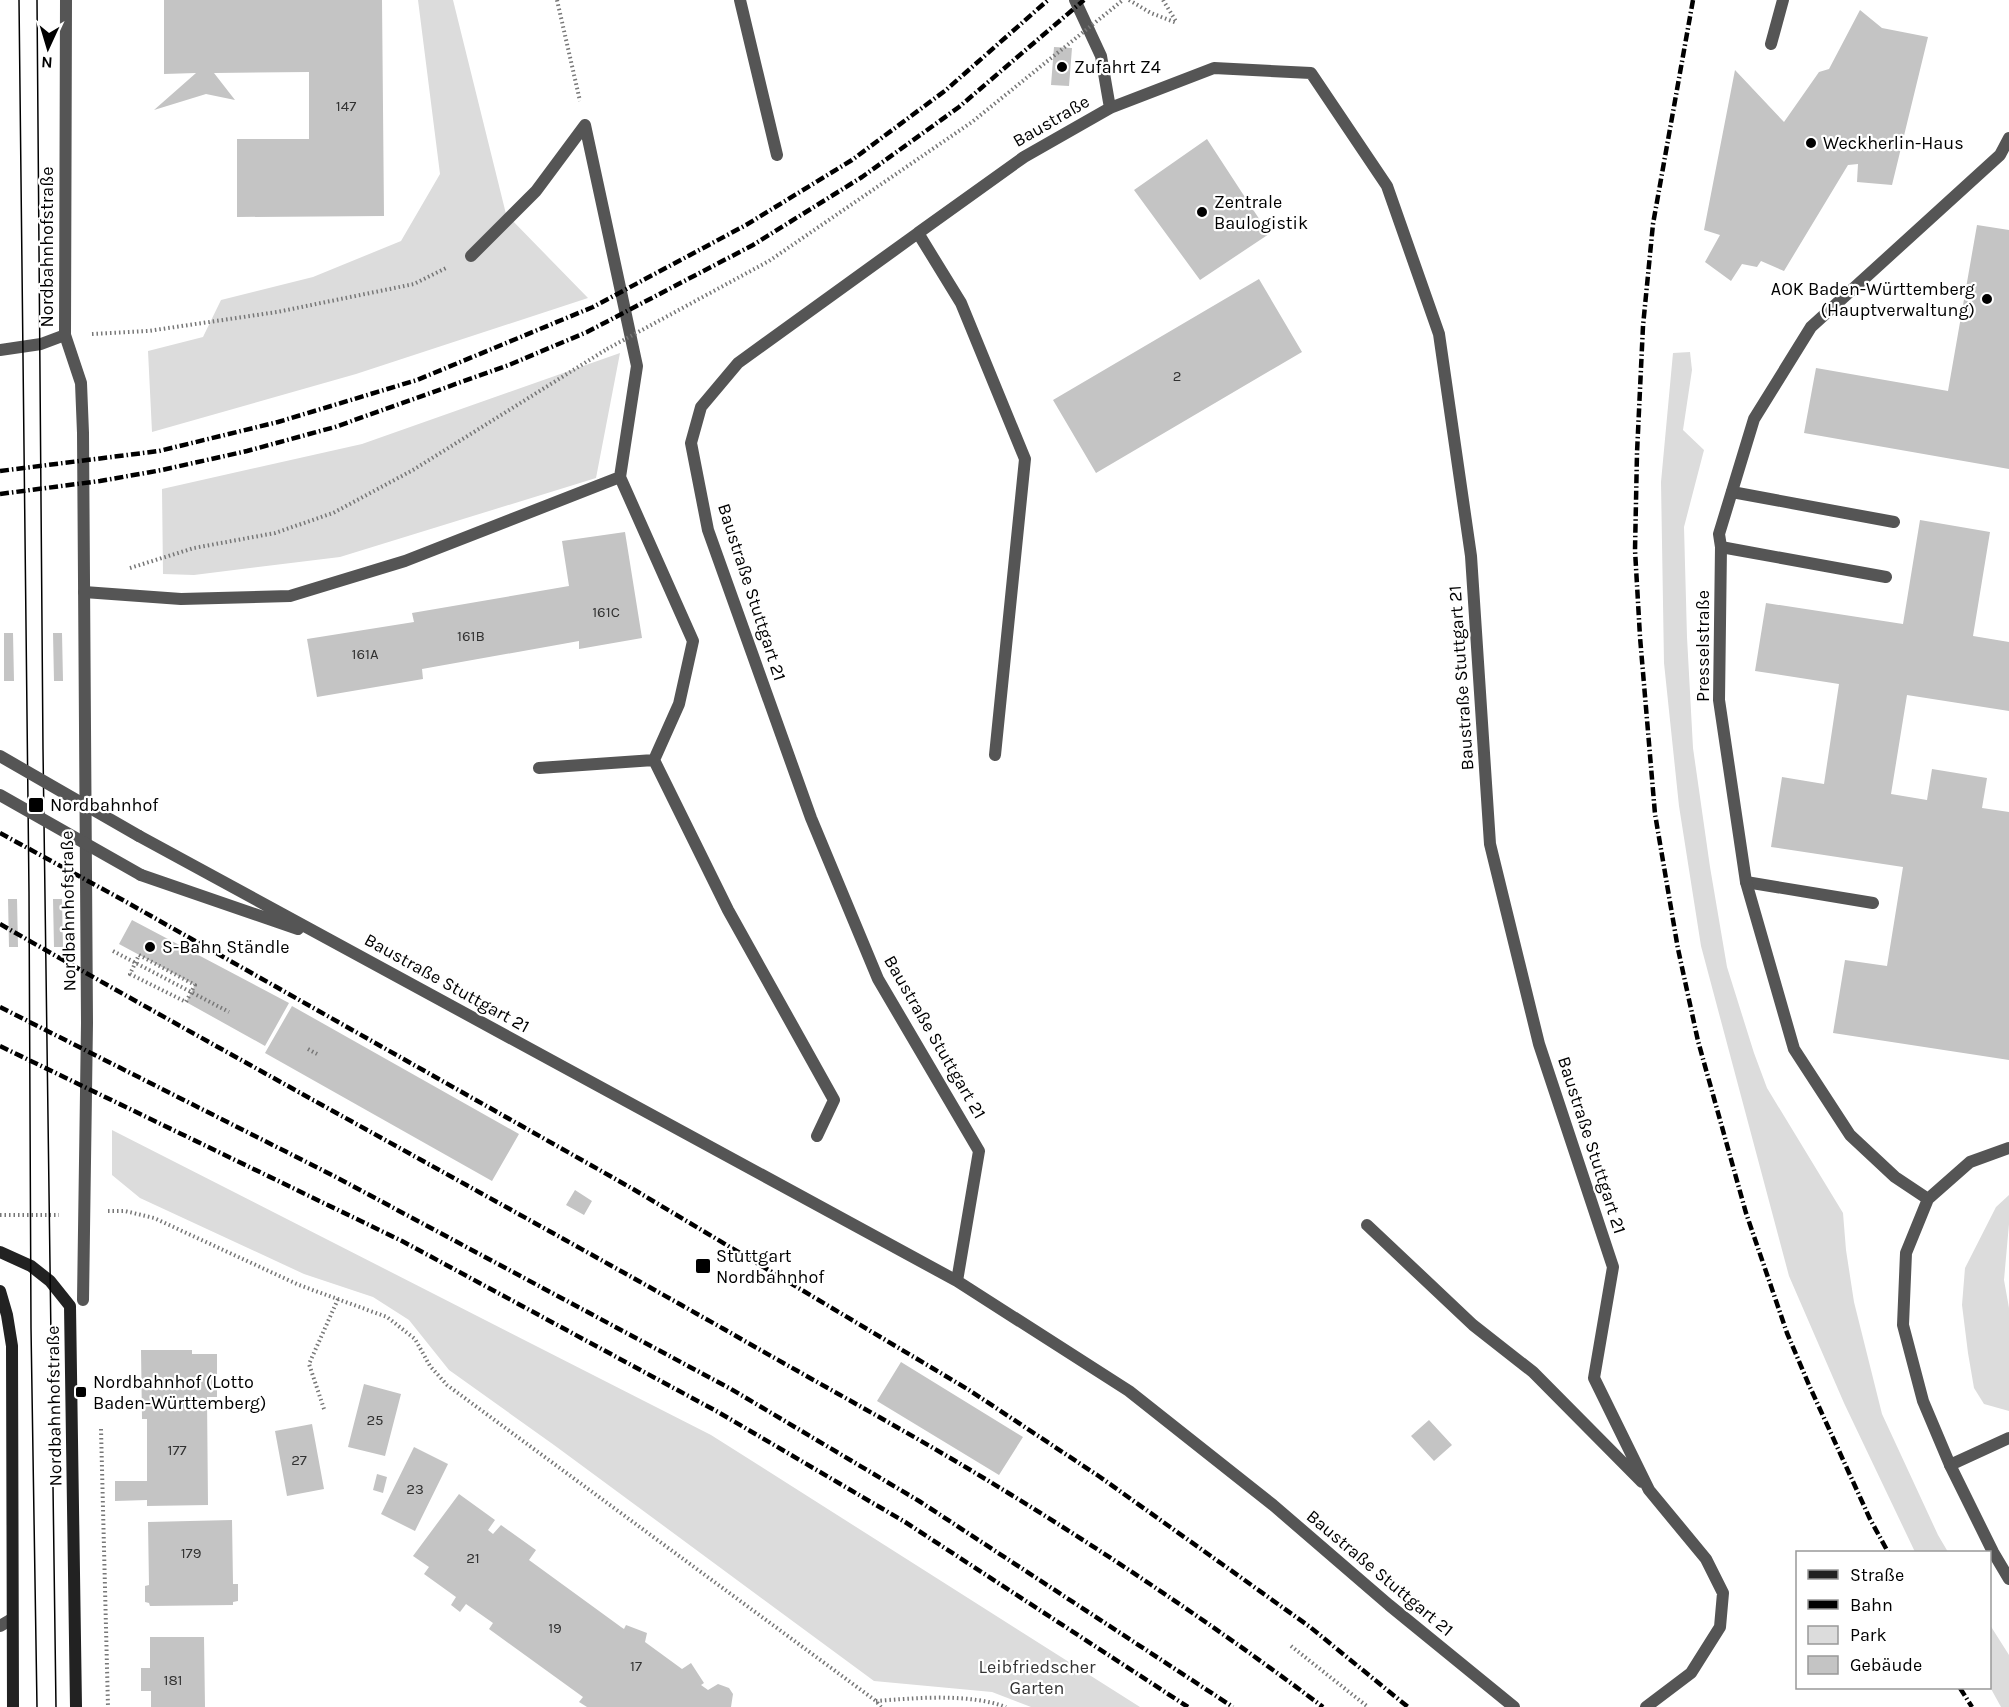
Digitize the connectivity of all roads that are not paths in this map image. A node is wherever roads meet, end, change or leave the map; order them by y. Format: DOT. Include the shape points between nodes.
graph roads {
  1 [pos="66,0"];
  2 [pos="740,0"];
  3 [pos="1076,0"];
  4 [pos="1783,0"];
  5 [pos="1770,44"];
  6 [pos="1110,108"];
  7 [pos="2009,138"];
  8 [pos="777,155"];
  9 [pos="2005,155"];
  10 [pos="918,233"];
  11 [pos="471,256"];
  12 [pos="65,335"];
  13 [pos="0,350"];
  14 [pos="620,477"];
  15 [pos="1732,492"];
  16 [pos="1894,522"];
  17 [pos="1720,547"];
  18 [pos="1886,577"];
  19 [pos="84,592"];
  20 [pos="995,755"];
  21 [pos="0,756"];
  22 [pos="654,760"];
  23 [pos="539,768"];
  24 [pos="0,795"];
  25 [pos="1746,882"];
  26 [pos="1873,903"];
  27 [pos="330,940"];
  28 [pos="817,1136"];
  29 [pos="2009,1148"];
  30 [pos="1928,1199"];
  31 [pos="1367,1225"];
  32 [pos="0,1252"];
  33 [pos="957,1281"];
  34 [pos="0,1291"];
  35 [pos="70,1306"];
  36 [pos="2009,1438"];
  37 [pos="1950,1465"];
  38 [pos="1649,1490"];
  39 [pos="2009,1579"];
  40 [pos="12,1619"];
  41 [pos="0,1626"];
  42 [pos="13,1707"];
  43 [pos="76,1707"];
  44 [pos="1514,1707"];
  45 [pos="1646,1707"];
  1 -- 12 [label="street, Nordbahnhofstraße"];
  2 -- 8 [label="street"];
  3 -- 6 [label="street, Baustraße" via="1101,56"];
  4 -- 5 [label="street"];
  6 -- 10 [label="street, Baustraße" via="1024,157"];
  6 -- 38 [label="street, Baustraße Stuttgart 21" via="1214,68 1311,73 1387,186 1439,334 1471,556 1490,844 1539,1044 1613,1268 1594,1378"];
  7 -- 9 [label="street, Presselstraße"];
  9 -- 15 [label="street, Presselstraße" via="1811,327 1754,419"];
  10 -- 20 [label="street" via="961,303 1025,459"];
  10 -- 33 [label="street, Baustraße Stuttgart 21" via="738,363 701,407 691,443 708,530 810,818 878,979 979,1151"];
  11 -- 14 [label="street" via="536,191 585,125 637,366"];
  12 -- 13 [label="street" via="40,344"];
  12 -- 19 [label="street, Nordbahnhofstraße" via="81,383"];
  14 -- 19 [label="street" via="405,561 290,596 181,599"];
  14 -- 22 [label="street" via="693,641 679,704"];
  15 -- 16 [label="street"];
  15 -- 17 [label="street, Presselstraße" via="1719,534"];
  17 -- 18 [label="street"];
  17 -- 25 [label="street, Presselstraße" via="1719,700"];
  19 -- 35 [label="street, Nordbahnhofstraße" via="85,1211 83,1300"];
  21 -- 27 [label="street, Baustraße Stuttgart 21, bridge"];
  22 -- 23 [label="street"];
  22 -- 28 [label="street" via="728,910 834,1100"];
  24 -- 27 [label="street, Baustraße Stuttgart 21, bridge" via="141,875"];
  25 -- 26 [label="street"];
  25 -- 30 [label="street, Presselstraße" via="1794,1048 1850,1135 1895,1177"];
  27 -- 33 [label="street, Baustraße Stuttgart 21"];
  29 -- 30 [label="street" via="1970,1162"];
  30 -- 37 [label="street" via="1906,1253 1903,1325 1923,1401"];
  31 -- 38 [label="street, Baustraße Stuttgart 21" via="1473,1325 1533,1372"];
  32 -- 35 [label="street" via="31,1266 50,1281"];
  33 -- 44 [label="street, Baustraße Stuttgart 21" via="1129,1391 1273,1505"];
  34 -- 40 [label="street" via="12,1346"];
  35 -- 43 [label="street, Nordbahnhofstraße"];
  36 -- 37 [label="street"];
  37 -- 39 [label="street"];
  38 -- 45 [label="street, Baustraße Stuttgart 21" via="1706,1559 1723,1593 1720,1627 1691,1673"];
  40 -- 41 [label="street"];
  40 -- 42 [label="street"];
}
